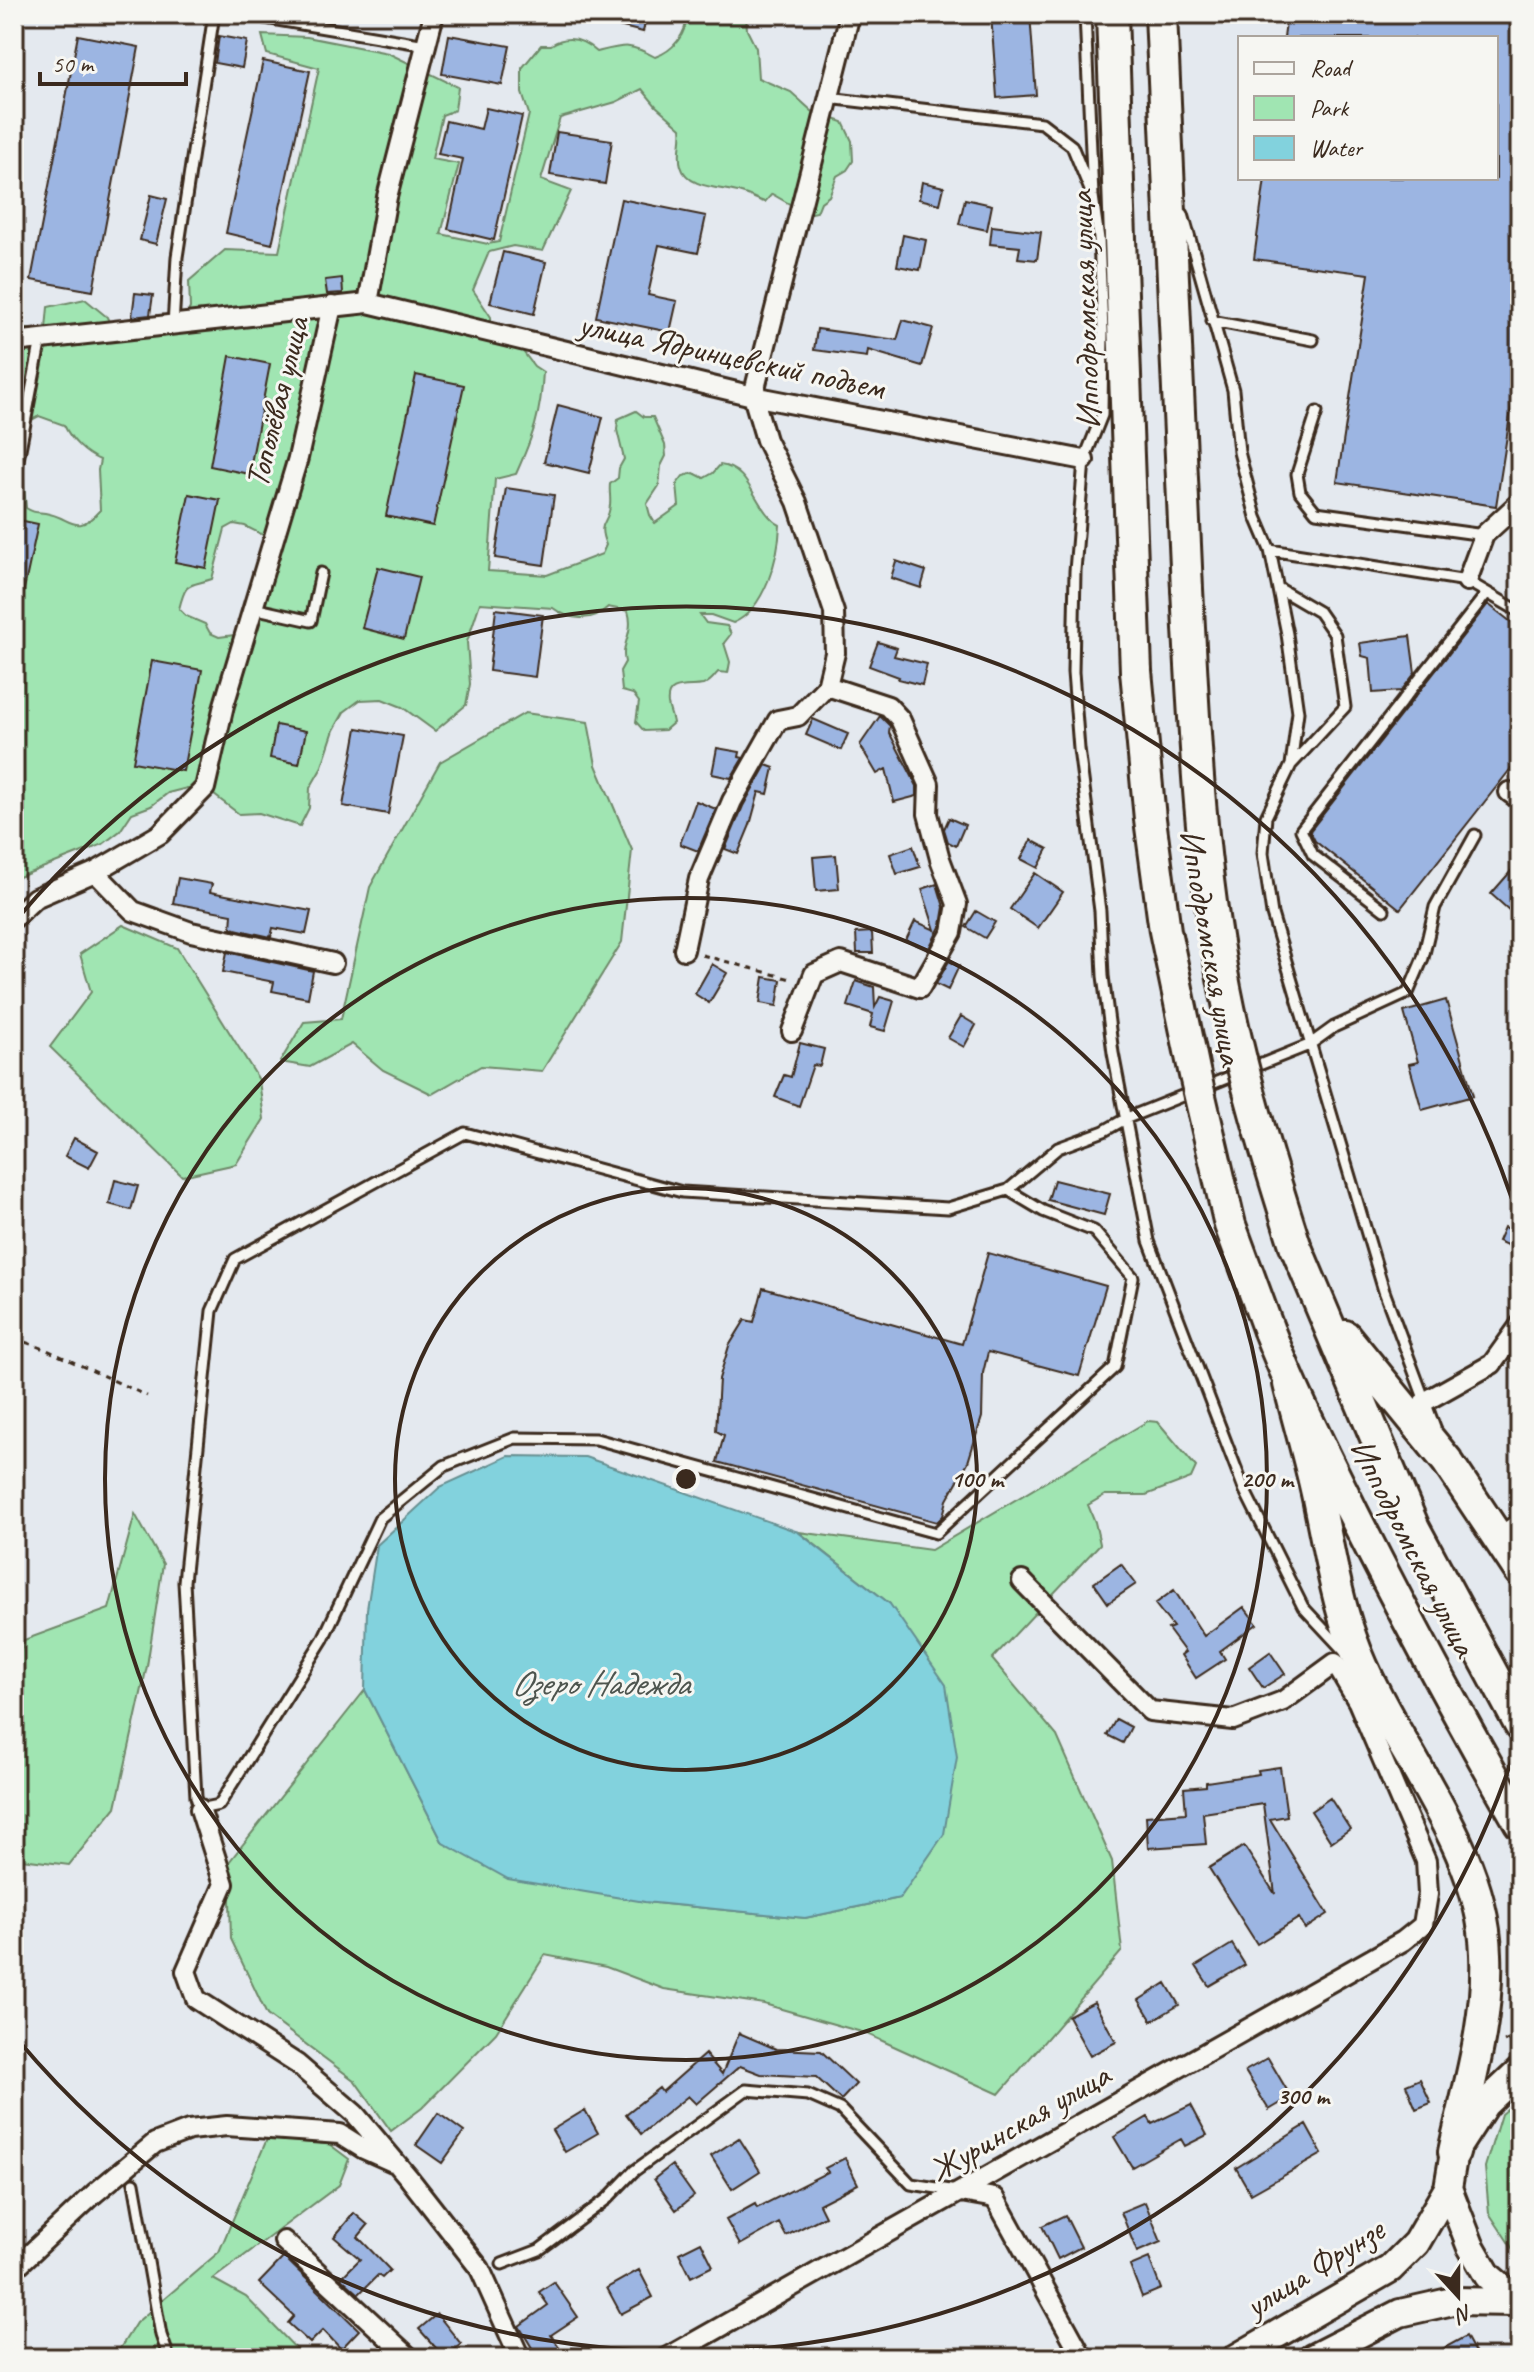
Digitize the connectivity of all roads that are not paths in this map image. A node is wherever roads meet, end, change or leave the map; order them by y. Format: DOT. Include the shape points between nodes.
graph roads {
  1 [pos="214,14"];
  2 [pos="241,14"];
  3 [pos="434,14"];
  4 [pos="850,14"];
  5 [pos="1085,14"];
  6 [pos="1112,14"];
  7 [pos="1161,14"];
  8 [pos="426,45"];
  9 [pos="828,98"];
  10 [pos="1166,157"];
  11 [pos="1093,196"];
  12 [pos="368,303"];
  13 [pos="332,306"];
  14 [pos="1212,321"];
  15 [pos="173,326"];
  16 [pos="41,339"];
  17 [pos="1313,340"];
  18 [pos="14,342"];
  19 [pos="753,396"];
  20 [pos="1317,412"];
  21 [pos="1084,460"];
  22 [pos="14,481"];
  23 [pos="1520,502"];
  24 [pos="1484,535"];
  25 [pos="1270,550"];
  26 [pos="321,573"];
  27 [pos="1467,581"];
  28 [pos="1278,588"];
  29 [pos="1487,593"];
  30 [pos="253,608"];
  31 [pos="1520,612"];
  32 [pos="827,686"];
  33 [pos="1291,765"];
  34 [pos="1475,835"];
  35 [pos="95,872"];
  36 [pos="1384,910"];
  37 [pos="14,918"];
  38 [pos="684,950"];
  39 [pos="333,963"];
  40 [pos="792,1031"];
  41 [pos="1309,1045"];
  42 [pos="1127,1118"];
  43 [pos="1008,1190"];
  44 [pos="1314,1292"];
  45 [pos="1520,1325"];
  46 [pos="1289,1384"];
  47 [pos="1424,1402"];
  48 [pos="1447,1461"];
  49 [pos="1510,1530"];
  50 [pos="1520,1571"];
  51 [pos="1022,1581"];
  52 [pos="1369,1678"];
  53 [pos="1520,1725"];
  54 [pos="200,1809"];
  55 [pos="1520,1823"];
  56 [pos="1520,2071"];
  57 [pos="1454,2152"];
  58 [pos="397,2164"];
  59 [pos="134,2183"];
  60 [pos="1448,2188"];
  61 [pos="961,2192"];
  62 [pos="284,2241"];
  63 [pos="502,2264"];
  64 [pos="14,2269"];
  65 [pos="1518,2303"];
  66 [pos="169,2358"];
  67 [pos="410,2358"];
  68 [pos="520,2358"];
  69 [pos="666,2358"];
  70 [pos="1083,2358"];
  71 [pos="1236,2358"];
  72 [pos="1312,2358"];
  1 -- 15 [label="lane" via="177,257"];
  2 -- 8 [label="lane"];
  3 -- 8 [label="street"];
  4 -- 9 [label="street"];
  5 -- 11 [label="lane"];
  6 -- 46 [label="highway, Ипподромская улица, bridge" via="1136,671 1150,819 1165,931 1230,1225"];
  7 -- 10 [label="highway, Ипподромская улица"];
  8 -- 12 [label="street" via="387,197"];
  9 -- 11 [label="lane" via="1042,123 1072,146"];
  9 -- 19 [label="street"];
  10 -- 14 [label="lane"];
  10 -- 44 [label="highway, Ипподромская улица, bridge" via="1195,750 1212,910 1242,1064"];
  11 -- 21 [label="lane" via="1101,285 1102,415"];
  12 -- 13 [label="street, Тополёвая улица"];
  12 -- 19 [label="street, улица Ядринцевский подъем"];
  13 -- 15 [label="street"];
  13 -- 30 [label="street, Тополёвая улица" via="298,458"];
  14 -- 17 [label="lane"];
  14 -- 25 [label="lane" via="1233,390 1239,452"];
  15 -- 16 [label="street"];
  16 -- 18 [label="street"];
  16 -- 22 [label="lane"];
  19 -- 21 [label="street, улица Ядринцевский подъем"];
  19 -- 32 [label="street" via="834,612 835,653"];
  20 -- 24 [label="lane" via="1297,474 1300,492 1316,512"];
  21 -- 42 [label="lane" via="1073,672 1105,992"];
  23 -- 24 [label="street"];
  24 -- 27 [label="street"];
  25 -- 27 [label="lane"];
  25 -- 28 [label="lane"];
  26 -- 30 [label="lane" via="311,621"];
  27 -- 29 [label="lane"];
  28 -- 33 [label="lane" via="1298,712"];
  28 -- 33 [label="lane" via="1319,612 1335,635 1345,707"];
  29 -- 31 [label="lane"];
  29 -- 36 [label="lane" via="1301,830 1313,855"];
  30 -- 35 [label="street, Тополёвая улица" via="205,788 160,834"];
  32 -- 38 [label="street" via="798,716 778,720 732,801 699,879"];
  32 -- 40 [label="street" via="888,706 900,719 929,784 928,814 957,904 952,932 920,988 841,962 814,974"];
  33 -- 41 [label="lane" via="1266,817 1263,853 1272,914"];
  34 -- 41 [label="lane" via="1435,907 1408,993 1334,1027"];
  35 -- 37 [label="street" via="35,898"];
  35 -- 39 [label="street" via="133,911 191,932"];
  41 -- 42 [label="lane"];
  41 -- 47 [label="lane" via="1384,1291"];
  42 -- 43 [label="lane" via="1058,1148"];
  42 -- 52 [label="lane" via="1149,1241 1244,1489 1303,1607"];
  43 -- 54 [label="lane" via="948,1208 682,1192 465,1133 235,1259 212,1311 184,1582"];
  43 -- 54 [label="lane" via="1094,1231 1133,1277 1115,1367 936,1533 596,1439 515,1438 444,1466 380,1518 323,1639 219,1805"];
  44 -- 48 [label="highway" via="1359,1356"];
  44 -- 53 [label="highway, Ипподромская улица" via="1414,1528"];
  45 -- 47 [label="street" via="1492,1364"];
  46 -- 52 [label="highway" via="1326,1548 1351,1638"];
  46 -- 55 [label="highway, Ипподромская улица" via="1439,1682"];
  47 -- 48 [label="lane"];
  48 -- 49 [label="highway"];
  49 -- 50 [label="highway"];
  51 -- 61 [label="street, Журинская улица" via="1150,1711 1233,1720 1283,1701 1335,1663 1358,1702 1426,1861 1428,1894 1423,1925 1403,1941"];
  52 -- 57 [label="highway" via="1454,1841 1484,1926 1486,1987"];
  54 -- 58 [label="street" via="224,1884 186,1971 196,1999 297,2064 355,2114"];
  56 -- 57 [label="main road" via="1485,2104"];
  57 -- 60 [label="main road"];
  58 -- 64 [label="street" via="340,2134 227,2126 189,2130 155,2143"];
  58 -- 68 [label="street" via="480,2269"];
  59 -- 66 [label="lane"];
  60 -- 65 [label="main road" via="1488,2276"];
  60 -- 71 [label="main road, улица Фрунзе" via="1416,2243 1390,2269"];
  61 -- 63 [label="lane" via="911,2184 840,2109 808,2095 746,2090 634,2171 607,2199 539,2250"];
  61 -- 69 [label="street, Журинская улица"];
  61 -- 70 [label="street" via="995,2198"];
  62 -- 67 [label="street"];
  65 -- 72 [label="main road" via="1453,2301 1400,2313"];
}
